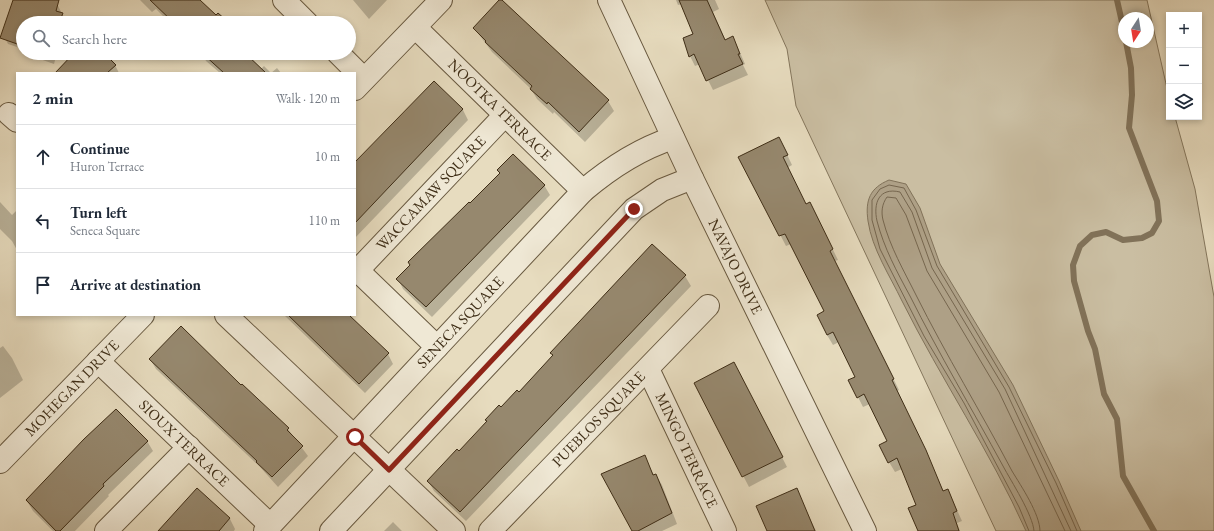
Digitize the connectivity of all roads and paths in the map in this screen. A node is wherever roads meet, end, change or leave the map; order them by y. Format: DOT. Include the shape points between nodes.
graph roads {
  1 [pos="284,0"];
  2 [pos="442,0"];
  3 [pos="609,0"];
  4 [pos="300,16"];
  5 [pos="416,28"];
  6 [pos="343,60"];
  7 [pos="351,72"];
  8 [pos="360,84"];
  9 [pos="504,116"];
  10 [pos="673,138"];
  11 [pos="692,178"];
  12 [pos="583,191"];
  13 [pos="356,269"];
  14 [pos="708,306"];
  15 [pos="142,316"];
  16 [pos="227,316"];
  17 [pos="437,347"];
  18 [pos="98,361"];
  19 [pos="648,369"];
  20 [pos="355,437"];
  21 [pos="188,447"];
  22 [pos="0,462"];
  23 [pos="389,470"];
  24 [pos="268,528"];
  25 [pos="106,531"];
  26 [pos="331,531"];
  27 [pos="454,531"];
  28 [pos="490,531"];
  29 [pos="725,531"];
  30 [pos="865,531"];
  1 -- 4 [label="street"];
  2 -- 5 [label="street"];
  3 -- 10 [label="street, NAVAJO DRIVE"];
  5 -- 8 [label="street"];
  5 -- 9 [label="street, NOOTKA TERRACE"];
  6 -- 7 [label="street"];
  9 -- 12 [label="street, NOOTKA TERRACE"];
  9 -- 13 [label="street, WACCAMAW SQUARE"];
  10 -- 11 [label="street, NAVAJO DRIVE"];
  10 -- 12 [label="street, SENECA SQUARE" via="650,146 605,172"];
  11 -- 23 [label="street" via="662,190 634,209"];
  11 -- 30 [label="street, NAVAJO DRIVE"];
  12 -- 17 [label="street, SENECA SQUARE"];
  13 -- 17 [label="street"];
  14 -- 19 [label="street, PUEBLOS SQUARE"];
  15 -- 18 [label="street, MOHEGAN DRIVE"];
  16 -- 20 [label="street"];
  17 -- 20 [label="street, SENECA SQUARE"];
  18 -- 21 [label="street, SIOUX TERRACE"];
  18 -- 22 [label="street, MOHEGAN DRIVE"];
  19 -- 28 [label="street, PUEBLOS SQUARE"];
  19 -- 29 [label="street, MINGO TERRACE"];
  20 -- 23 [label="street"];
  20 -- 24 [label="street, SENECA SQUARE"];
  21 -- 24 [label="street, SIOUX TERRACE"];
  21 -- 25 [label="street"];
  23 -- 26 [label="street"];
  23 -- 27 [label="street"];
}
